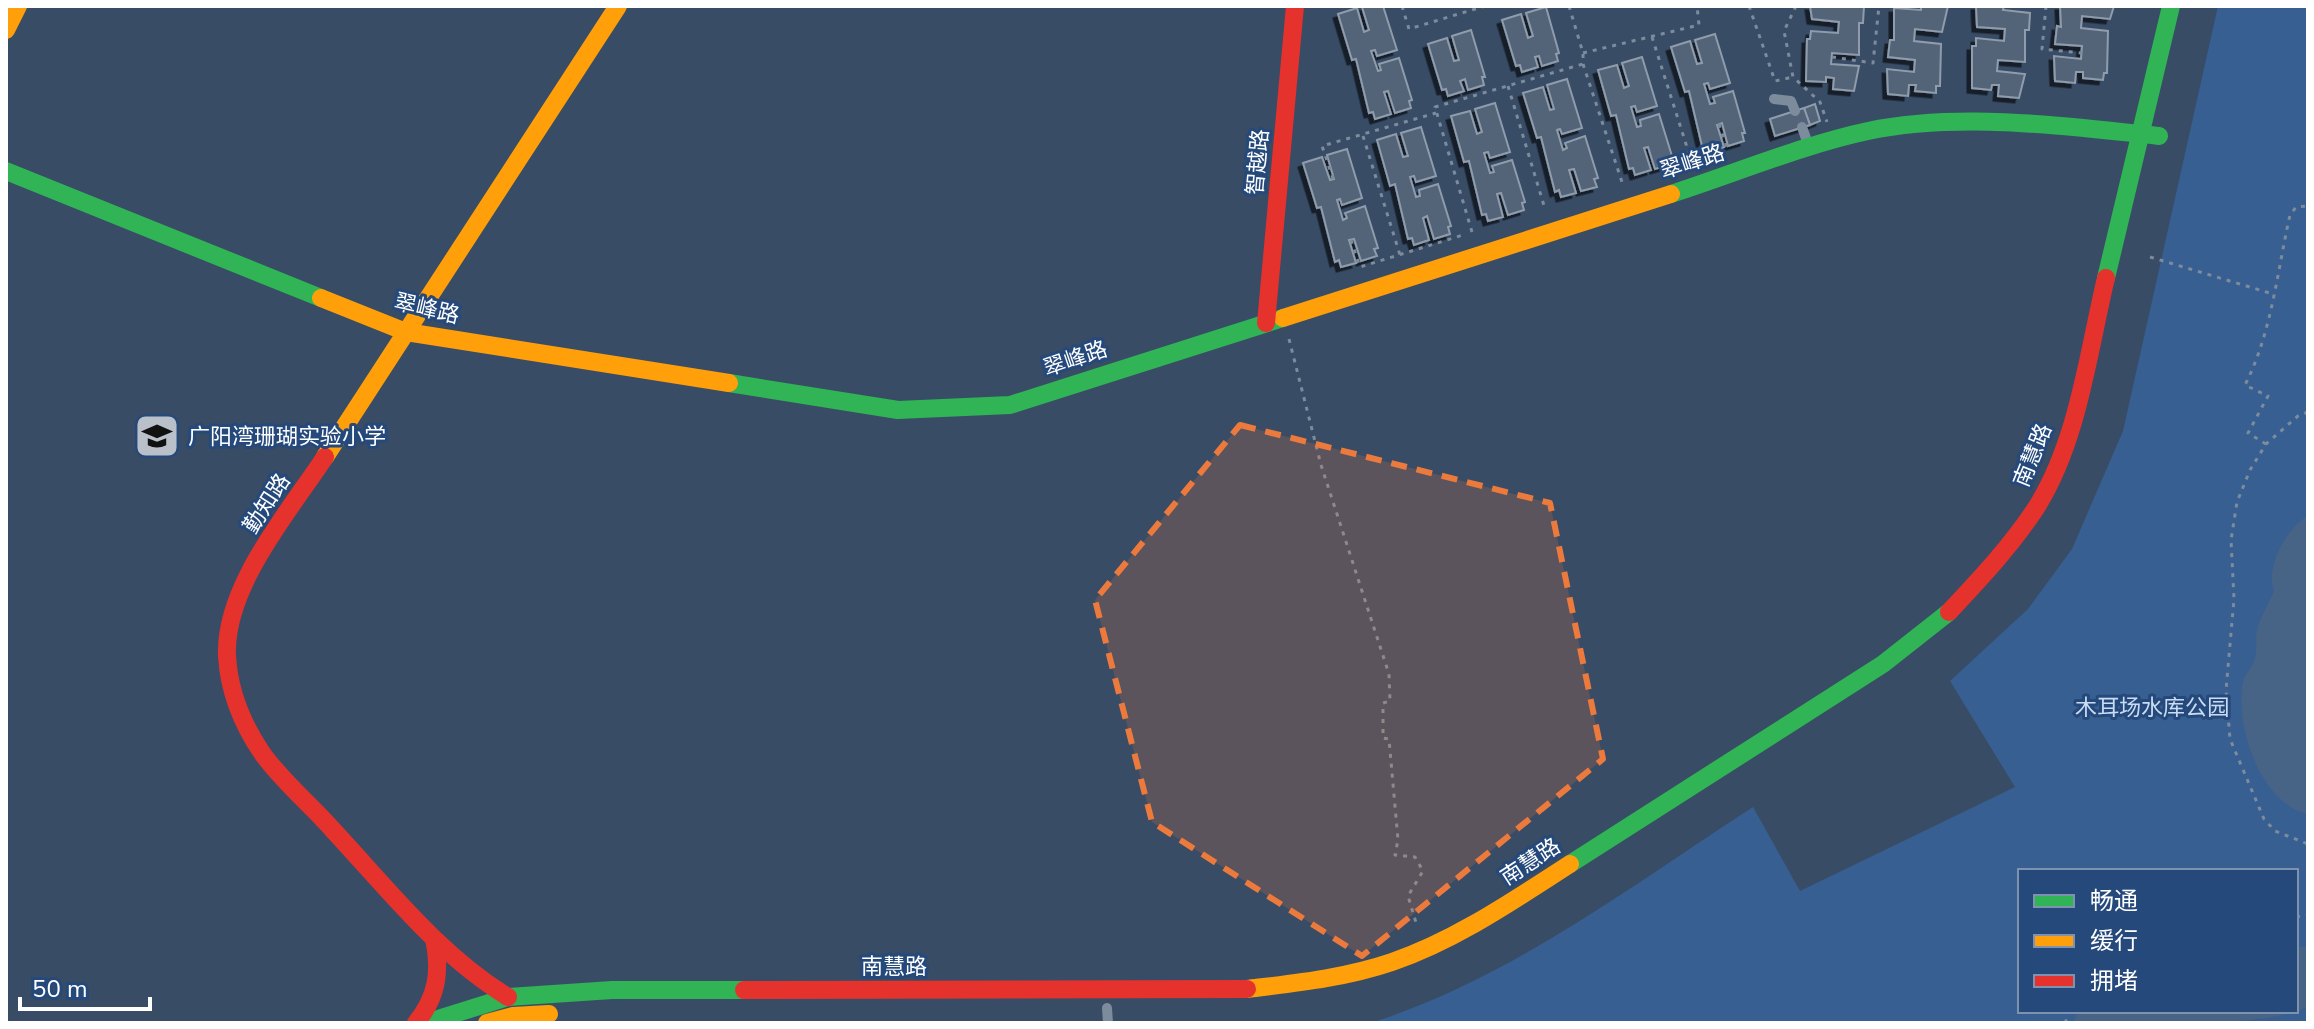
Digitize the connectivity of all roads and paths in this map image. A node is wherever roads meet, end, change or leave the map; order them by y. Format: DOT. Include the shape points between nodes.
graph roads {
  1 [pos="18,6"];
  2 [pos="618,6"];
  3 [pos="1295,6"];
  4 [pos="1402,6"];
  5 [pos="1485,6"];
  6 [pos="1569,6"];
  7 [pos="1697,6"];
  8 [pos="1749,6"];
  9 [pos="1796,6"];
  10 [pos="1879,6"];
  11 [pos="2046,6"];
  12 [pos="2171,6"];
  13 [pos="2190,6"];
  14 [pos="6,30"];
  15 [pos="1652,36"];
  16 [pos="1583,53"];
  17 [pos="2082,53"];
  18 [pos="1832,57"];
  19 [pos="1583,64"];
  20 [pos="1793,77"];
  21 [pos="2173,78"];
  22 [pos="1508,86"];
  23 [pos="1774,99"];
  24 [pos="1795,111"];
  25 [pos="1436,113"];
  26 [pos="1719,124"];
  27 [pos="1802,127"];
  28 [pos="1362,135"];
  29 [pos="2155,136"];
  30 [pos="1834,141"];
  31 [pos="1810,149"];
  32 [pos="1729,152"];
  33 [pos="1692,163"];
  34 [pos="6,171"];
  35 [pos="1333,179"];
  36 [pos="1623,185"];
  37 [pos="2308,206"];
  38 [pos="1546,209"];
  39 [pos="1472,232"];
  40 [pos="1351,240"];
  41 [pos="1400,255"];
  42 [pos="2150,257"];
  43 [pos="1360,267"];
  44 [pos="2273,294"];
  45 [pos="1275,320"];
  46 [pos="406,332"];
  47 [pos="2110,348"];
  48 [pos="2308,412"];
  49 [pos="2266,444"];
  50 [pos="2016,567"];
  51 [pos="1925,656"];
  52 [pos="2308,844"];
  53 [pos="1418,930"];
  54 [pos="434,939"];
  55 [pos="508,997"];
  56 [pos="694,1009"];
  57 [pos="571,1012"];
  58 [pos="1107,1016"];
  59 [pos="416,1023"];
  60 [pos="425,1023"];
  61 [pos="487,1023"];
  1 -- 14 [label="main road"];
  2 -- 46 [label="main road, 勤知路"];
  3 -- 45 [label="main road, 智越路"];
  4 -- 5 [label="path" via="1409,29"];
  6 -- 16 [label="path"];
  7 -- 15 [label="path" via="1699,25"];
  8 -- 20 [label="path" via="1775,81"];
  9 -- 20 [label="path" via="1784,31"];
  10 -- 18 [label="path" via="1873,63"];
  11 -- 17 [label="path" via="2042,49"];
  12 -- 29 [label="main road, 南慧路"];
  13 -- 21 [label="main road"];
  15 -- 16 [label="path"];
  15 -- 33 [label="path"];
  16 -- 19 [label="path"];
  19 -- 22 [label="path"];
  19 -- 36 [label="path"];
  20 -- 30 [label="path" via="1820,102"];
  22 -- 25 [label="path" via="1435,107"];
  22 -- 38 [label="path"];
  23 -- 24 [label="lane" via="1791,101"];
  25 -- 28 [label="path"];
  25 -- 39 [label="path"];
  26 -- 32 [label="path"];
  27 -- 31 [label="lane"];
  28 -- 35 [label="path" via="1322,146"];
  28 -- 41 [label="path"];
  29 -- 30 [label="main road, 翠峰路" via="1973,122 1919,124"];
  29 -- 55 [label="main road, 南慧路" via="2068,435 2037,506 1989,570 1945,617 1883,664 1502,908 1437,943 1381,966 1311,982 1227,991 612,990"];
  30 -- 31 [label="main road, 翠峰路"];
  31 -- 45 [label="main road, 翠峰路"];
  34 -- 46 [label="main road, 翠峰路"];
  37 -- 44 [label="path" via="2296,207 2290,215"];
  40 -- 43 [label="path"];
  42 -- 44 [label="path"];
  44 -- 49 [label="path" via="2260,355 2245,385 2268,396 2248,433"];
  45 -- 46 [label="main road, 翠峰路" via="1010,405 953,410 898,410"];
  45 -- 53 [label="path" via="1389,674 1383,738 1389,739 1395,855 1415,857 1423,871 1408,896"];
  46 -- 54 [label="main road, 勤知路" via="250,572 233,609 227,656 237,708 263,754"];
  47 -- 50 [label="main road, 南慧路" via="2085,442 2053,517"];
  48 -- 49 [label="path"];
  49 -- 52 [label="path" via="2237,502 2231,540 2234,599 2226,690 2230,739 2264,819 2275,831"];
  51 -- 58 [label="main road, 南慧路" via="1512,923 1444,961 1387,982 1306,1001"];
  54 -- 55 [label="main road, 勤知路" via="472,975"];
  54 -- 59 [label="main road" via="440,977 431,1006"];
  55 -- 60 [label="main road, 南慧路"];
  56 -- 58 [label="main road, 南慧路"];
  57 -- 61 [label="main road"];
}
